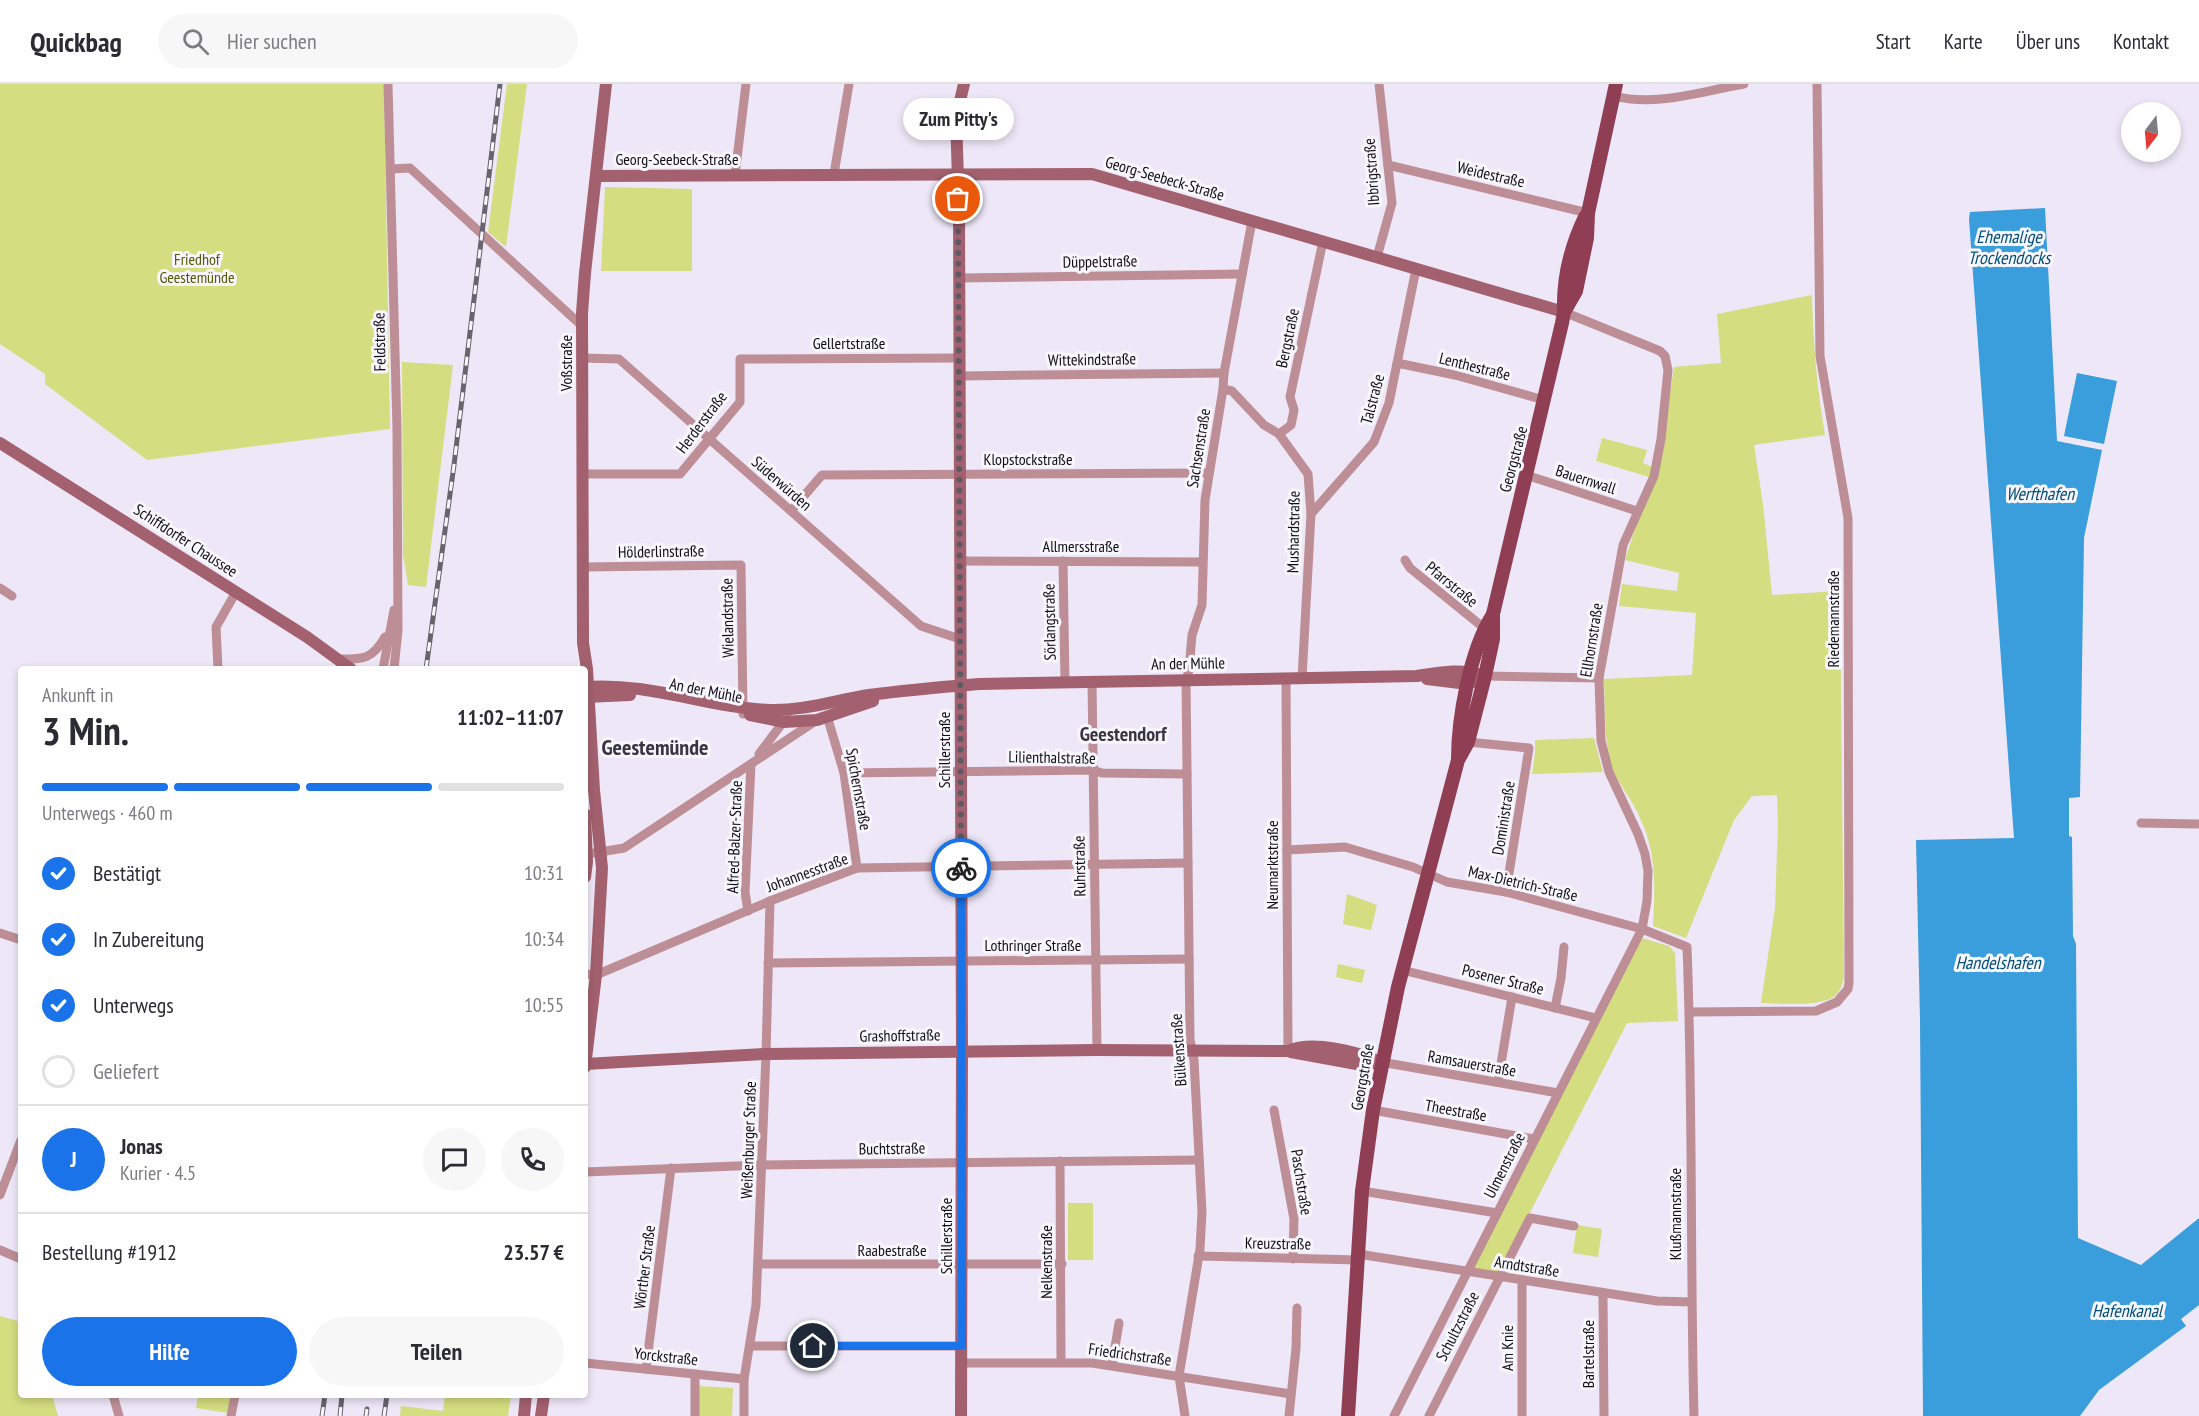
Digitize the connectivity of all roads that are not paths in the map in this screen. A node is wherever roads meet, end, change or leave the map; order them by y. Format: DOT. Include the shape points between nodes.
graph roads {
  1 [pos="388,84"];
  2 [pos="606,84"];
  3 [pos="746,84"];
  4 [pos="849,84"];
  5 [pos="964,84"];
  6 [pos="1378,84"];
  7 [pos="1744,84"];
  8 [pos="1816,84"];
  9 [pos="1615,90"];
  10 [pos="1388,165"];
  11 [pos="390,169"];
  12 [pos="834,174"];
  13 [pos="958,175"];
  14 [pos="596,176"];
  15 [pos="735,176"];
  16 [pos="1588,213"];
  17 [pos="1252,221"];
  18 [pos="1323,241"];
  19 [pos="1377,257"];
  20 [pos="1416,269"];
  21 [pos="1242,274"];
  22 [pos="959,278"];
  23 [pos="1564,312"];
  24 [pos="582,326"];
  25 [pos="1665,356"];
  26 [pos="582,358"];
  27 [pos="960,358"];
  28 [pos="740,359"];
  29 [pos="1397,363"];
  30 [pos="1224,373"];
  31 [pos="960,376"];
  32 [pos="1223,389"];
  33 [pos="1544,400"];
  34 [pos="1279,434"];
  35 [pos="709,438"];
  36 [pos="0,443"];
  37 [pos="1209,473"];
  38 [pos="582,474"];
  39 [pos="960,474"];
  40 [pos="1526,476"];
  41 [pos="791,511"];
  42 [pos="1637,511"];
  43 [pos="1311,514"];
  44 [pos="1405,560"];
  45 [pos="960,561"];
  46 [pos="1063,561"];
  47 [pos="1202,562"];
  48 [pos="741,565"];
  49 [pos="583,567"];
  50 [pos="0,588"];
  51 [pos="236,592"];
  52 [pos="12,596"];
  53 [pos="396,600"];
  54 [pos="1493,614"];
  55 [pos="1484,628"];
  56 [pos="388,633"];
  57 [pos="960,639"];
  58 [pos="583,643"];
  59 [pos="338,659"];
  60 [pos="218,666"];
  61 [pos="347,666"];
  62 [pos="382,666"];
  63 [pos="394,666"];
  64 [pos="579,666"];
  65 [pos="585,666"];
  66 [pos="1485,676"];
  67 [pos="1286,678"];
  68 [pos="1302,678"];
  69 [pos="1469,678"];
  70 [pos="1599,678"];
  71 [pos="1186,680"];
  72 [pos="1092,681"];
  73 [pos="1065,682"];
  74 [pos="960,686"];
  75 [pos="588,692"];
  76 [pos="793,710"];
  77 [pos="743,711"];
  78 [pos="822,718"];
  79 [pos="784,722"];
  80 [pos="1468,742"];
  81 [pos="588,746"];
  82 [pos="1458,760"];
  83 [pos="753,762"];
  84 [pos="1093,770"];
  85 [pos="960,772"];
  86 [pos="844,773"];
  87 [pos="1187,774"];
  88 [pos="2141,823"];
  89 [pos="2199,824"];
  90 [pos="588,837"];
  91 [pos="1287,850"];
  92 [pos="590,853"];
  93 [pos="1188,863"];
  94 [pos="1095,865"];
  95 [pos="961,867"];
  96 [pos="857,868"];
  97 [pos="1429,873"];
  98 [pos="1506,892"];
  99 [pos="770,901"];
  100 [pos="748,911"];
  101 [pos="1642,928"];
  102 [pos="0,933"];
  103 [pos="18,939"];
  104 [pos="1564,947"];
  105 [pos="1189,959"];
  106 [pos="1096,960"];
  107 [pos="962,961"];
  108 [pos="768,963"];
  109 [pos="1402,970"];
  110 [pos="590,974"];
  111 [pos="1512,997"];
  112 [pos="1555,1008"];
  113 [pos="1690,1012"];
  114 [pos="1596,1018"];
  115 [pos="588,1020"];
  116 [pos="1096,1050"];
  117 [pos="962,1051"];
  118 [pos="1192,1051"];
  119 [pos="1288,1051"];
  120 [pos="766,1054"];
  121 [pos="1381,1062"];
  122 [pos="588,1065"];
  123 [pos="1498,1083"];
  124 [pos="1558,1093"];
  125 [pos="1274,1110"];
  126 [pos="1372,1110"];
  127 [pos="1534,1139"];
  128 [pos="18,1148"];
  129 [pos="1199,1160"];
  130 [pos="1060,1161"];
  131 [pos="962,1162"];
  132 [pos="762,1165"];
  133 [pos="671,1168"];
  134 [pos="588,1172"];
  135 [pos="1362,1191"];
  136 [pos="0,1195"];
  137 [pos="1497,1213"];
  138 [pos="1574,1226"];
  139 [pos="0,1250"];
  140 [pos="1198,1256"];
  141 [pos="1358,1257"];
  142 [pos="18,1258"];
  143 [pos="1293,1259"];
  144 [pos="758,1264"];
  145 [pos="1062,1264"];
  146 [pos="962,1265"];
  147 [pos="1467,1271"];
  148 [pos="1499,1276"];
  149 [pos="1522,1280"];
  150 [pos="1603,1293"];
  151 [pos="1691,1302"];
  152 [pos="1297,1308"];
  153 [pos="1119,1323"];
  154 [pos="750,1346"];
  155 [pos="962,1346"];
  156 [pos="1061,1362"];
  157 [pos="588,1363"];
  158 [pos="962,1363"];
  159 [pos="1112,1365"];
  160 [pos="646,1369"];
  161 [pos="695,1374"];
  162 [pos="1179,1376"];
  163 [pos="744,1379"];
  164 [pos="1291,1394"];
  165 [pos="114,1398"];
  166 [pos="234,1398"];
  167 [pos="526,1398"];
  168 [pos="544,1398"];
  169 [pos="1347,1413"];
  170 [pos="119,1416"];
  171 [pos="231,1416"];
  172 [pos="524,1416"];
  173 [pos="541,1416"];
  174 [pos="695,1416"];
  175 [pos="744,1416"];
  176 [pos="961,1416"];
  177 [pos="1185,1416"];
  178 [pos="1289,1416"];
  179 [pos="1394,1416"];
  180 [pos="1429,1416"];
  181 [pos="1522,1416"];
  182 [pos="1604,1416"];
  183 [pos="1694,1416"];
  1 -- 11 [label="street, Feldstraße"];
  2 -- 14 [label="street, Voßstraße"];
  3 -- 15 [label="street"];
  4 -- 12 [label="street"];
  5 -- 13 [label="street, Schillerstraße" via="956,118"];
  6 -- 10 [label="street, Ibbrigstraße"];
  7 -- 9 [label="street" via="1648,100 1629,99"];
  8 -- 113 [label="street, Riedemannstraße" via="1820,356 1848,518 1849,982 1838,1002 1815,1011"];
  9 -- 16 [label="main road, Georgstraße"];
  10 -- 16 [label="street, Weidestraße"];
  10 -- 19 [label="street, Ibbrigstraße" via="1392,203"];
  11 -- 24 [label="street" via="410,168"];
  11 -- 53 [label="street, Feldstraße" via="397,429"];
  12 -- 13 [label="street, Georg-Seebeck-Straße"];
  12 -- 15 [label="street, Georg-Seebeck-Straße"];
  13 -- 17 [label="street, Georg-Seebeck-Straße" via="1092,174"];
  13 -- 22 [label="street, Schillerstraße"];
  14 -- 15 [label="street, Georg-Seebeck-Straße"];
  14 -- 24 [label="street, Voßstraße"];
  16 -- 23 [label="main road, Georgstraße" via="1577,235 1565,284"];
  17 -- 18 [label="street, Georg-Seebeck-Straße"];
  17 -- 21 [label="street, Sachsenstraße"];
  18 -- 19 [label="street, Georg-Seebeck-Straße"];
  18 -- 34 [label="street, Bergstraße" via="1290,397 1294,410 1291,425"];
  19 -- 20 [label="street, Georg-Seebeck-Straße"];
  20 -- 23 [label="street, Georg-Seebeck-Straße"];
  20 -- 29 [label="street, Talstraße"];
  21 -- 22 [label="street, Düppelstraße"];
  21 -- 30 [label="street, Sachsenstraße"];
  22 -- 27 [label="street, Schillerstraße"];
  23 -- 25 [label="street, Georg-Seebeck-Straße"];
  23 -- 33 [label="main road, Georgstraße"];
  24 -- 26 [label="street, Voßstraße"];
  25 -- 42 [label="street, Ellhornstraße" via="1668,370 1661,439 1654,476"];
  26 -- 35 [label="street, Süderwürden" via="619,359"];
  26 -- 38 [label="street, Voßstraße"];
  27 -- 28 [label="street, Gellertstraße"];
  27 -- 31 [label="street, Schillerstraße"];
  28 -- 35 [label="street, Herderstraße" via="740,402"];
  29 -- 33 [label="street, Lenthestraße"];
  29 -- 43 [label="street, Talstraße" via="1389,403 1374,442"];
  30 -- 31 [label="street, Wittekindstraße"];
  30 -- 32 [label="street, Sachsenstraße"];
  31 -- 39 [label="street, Schillerstraße"];
  32 -- 34 [label="street, Mushardstraße" via="1232,391 1264,425"];
  32 -- 37 [label="street, Sachsenstraße"];
  33 -- 40 [label="main road, Georgstraße"];
  34 -- 43 [label="street, Mushardstraße" via="1308,474"];
  35 -- 38 [label="street, Herderstraße" via="680,474"];
  35 -- 41 [label="street, Süderwürden"];
  36 -- 51 [label="street, Schiffdorfer Chaussee"];
  37 -- 39 [label="street, Klopstockstraße"];
  37 -- 47 [label="street, Sachsenstraße"];
  38 -- 49 [label="street, Voßstraße"];
  39 -- 41 [label="street, Klopstockstraße" via="822,475"];
  39 -- 45 [label="street, Schillerstraße"];
  40 -- 42 [label="street, Bauernwall"];
  40 -- 54 [label="main road, Georgstraße"];
  41 -- 57 [label="street, Süderwürden" via="921,626"];
  42 -- 70 [label="street, Ellhornstraße" via="1619,558"];
  43 -- 68 [label="street, Mushardstraße"];
  44 -- 55 [label="street, Pfarrstraße"];
  45 -- 46 [label="street, Allmersstraße"];
  45 -- 57 [label="street, Schillerstraße"];
  46 -- 47 [label="street, Allmersstraße"];
  46 -- 73 [label="street, Sörlangstraße"];
  47 -- 71 [label="street, Sachsenstraße" via="1202,605 1192,635"];
  48 -- 49 [label="street, Hölderlinstraße"];
  48 -- 77 [label="street, Wielandstraße"];
  49 -- 58 [label="street, Voßstraße"];
  50 -- 52 [label="street"];
  51 -- 59 [label="street, Schiffdorfer Chaussee"];
  51 -- 60 [label="street" via="216,627"];
  53 -- 56 [label="street, Feldstraße"];
  53 -- 63 [label="street, Feldstraße"];
  54 -- 55 [label="main road, Georgstraße"];
  54 -- 66 [label="main road, Georgstraße" via="1493,639"];
  55 -- 69 [label="main road, Georgstraße"];
  56 -- 59 [label="street, Feldstraße" via="367,657"];
  56 -- 62 [label="street, Feldstraße"];
  57 -- 74 [label="street, Schillerstraße"];
  58 -- 64 [label="street, Voßstraße"];
  58 -- 65 [label="street, Voßstraße"];
  59 -- 61 [label="street, Schiffdorfer Chaussee"];
  66 -- 69 [label="street, An der Mühle"];
  66 -- 70 [label="street"];
  66 -- 80 [label="main road, Georgstraße"];
  67 -- 68 [label="street, An der Mühle"];
  67 -- 71 [label="street, An der Mühle"];
  67 -- 91 [label="street, Neumarktstraße"];
  68 -- 69 [label="street, An der Mühle" via="1417,676 1458,671"];
  69 -- 82 [label="main road, Georgstraße"];
  70 -- 101 [label="street, Ellhornstraße" via="1601,741 1609,772 1638,834 1648,871"];
  71 -- 72 [label="street, An der Mühle"];
  71 -- 87 [label="street, Bülkenstraße"];
  72 -- 73 [label="street, An der Mühle"];
  72 -- 84 [label="street, Ruhrstraße"];
  73 -- 74 [label="street, An der Mühle"];
  74 -- 76 [label="street, An der Mühle" via="868,695"];
  74 -- 78 [label="street, An der Mühle" via="875,701"];
  74 -- 85 [label="street, Schillerstraße"];
  75 -- 77 [label="street, An der Mühle" via="648,696"];
  76 -- 77 [label="street, An der Mühle"];
  76 -- 79 [label="street"];
  77 -- 79 [label="street, An der Mühle"];
  78 -- 79 [label="street, An der Mühle"];
  78 -- 83 [label="street"];
  78 -- 86 [label="street, Spichernstraße"];
  79 -- 83 [label="street"];
  80 -- 82 [label="main road, Georgstraße"];
  80 -- 98 [label="street, Doministraße" via="1529,748"];
  81 -- 92 [label="street, Voßstraße"];
  82 -- 97 [label="main road, Georgstraße"];
  83 -- 92 [label="street" via="624,848"];
  83 -- 100 [label="street, Alfred-Balzer-Straße" via="745,892"];
  84 -- 85 [label="street, Lilienthalstraße"];
  84 -- 87 [label="street, Lilienthalstraße" via="1102,774"];
  84 -- 94 [label="street, Ruhrstraße"];
  85 -- 86 [label="street, Lilienthalstraße"];
  85 -- 95 [label="street, Schillerstraße"];
  86 -- 96 [label="street, Spichernstraße"];
  87 -- 93 [label="street, Bülkenstraße"];
  88 -- 89 [label="street"];
  90 -- 92 [label="street"];
  91 -- 97 [label="street, Max-Dietrich-Straße" via="1345,847"];
  91 -- 119 [label="street, Neumarktstraße"];
  92 -- 110 [label="street" via="602,868"];
  93 -- 94 [label="street, Johannesstraße"];
  93 -- 105 [label="street, Bülkenstraße"];
  94 -- 95 [label="street, Johannesstraße"];
  94 -- 106 [label="street, Ruhrstraße"];
  95 -- 96 [label="street, Johannesstraße"];
  95 -- 107 [label="street, Schillerstraße"];
  96 -- 99 [label="street, Johannesstraße"];
  97 -- 98 [label="street, Max-Dietrich-Straße" via="1447,882"];
  97 -- 109 [label="main road, Georgstraße"];
  98 -- 101 [label="street, Max-Dietrich-Straße"];
  99 -- 100 [label="street, Johannesstraße"];
  99 -- 108 [label="street, Weißenburger Straße"];
  100 -- 110 [label="street, Johannesstraße"];
  101 -- 113 [label="street, Max-Dietrich-Straße" via="1687,947"];
  101 -- 114 [label="street, Ulmenstraße"];
  102 -- 103 [label="street"];
  104 -- 112 [label="street"];
  105 -- 106 [label="street, Lothringer Straße"];
  105 -- 118 [label="street, Bülkenstraße"];
  106 -- 107 [label="street, Lothringer Straße"];
  106 -- 116 [label="street, Ruhrstraße"];
  107 -- 108 [label="street, Lothringer Straße"];
  107 -- 117 [label="street, Schillerstraße"];
  108 -- 120 [label="street, Weißenburger Straße"];
  109 -- 111 [label="street, Posener Straße"];
  109 -- 121 [label="main road, Georgstraße"];
  110 -- 115 [label="street"];
  111 -- 112 [label="street, Posener Straße"];
  111 -- 123 [label="street"];
  112 -- 114 [label="street, Posener Straße"];
  113 -- 151 [label="street, Klußmannstraße"];
  114 -- 124 [label="street, Ulmenstraße"];
  116 -- 117 [label="street, Grashoffstraße"];
  116 -- 118 [label="street, Grashoffstraße"];
  117 -- 120 [label="street, Grashoffstraße"];
  117 -- 131 [label="street, Schillerstraße"];
  118 -- 119 [label="street, Grashoffstraße"];
  118 -- 129 [label="street, Bülkenstraße"];
  119 -- 121 [label="street, Grashoffstraße" via="1362,1065"];
  120 -- 122 [label="street, Grashoffstraße"];
  120 -- 132 [label="street, Weißenburger Straße"];
  121 -- 123 [label="street, Ramsauerstraße"];
  121 -- 126 [label="main road, Georgstraße"];
  123 -- 124 [label="street, Ramsauerstraße"];
  124 -- 127 [label="street, Ulmenstraße"];
  125 -- 143 [label="street, Paschstraße" via="1294,1219"];
  126 -- 127 [label="street, Theestraße"];
  126 -- 135 [label="main road, Georgstraße"];
  127 -- 137 [label="street, Ulmenstraße"];
  128 -- 136 [label="street"];
  129 -- 130 [label="street, Buchtstraße"];
  129 -- 140 [label="street, Bülkenstraße" via="1202,1212"];
  130 -- 131 [label="street, Buchtstraße"];
  130 -- 145 [label="street, Nelkenstraße"];
  131 -- 132 [label="street, Buchtstraße"];
  131 -- 146 [label="street, Schillerstraße"];
  132 -- 133 [label="street, Buchtstraße"];
  132 -- 144 [label="street, Weißenburger Straße"];
  133 -- 134 [label="street, Buchtstraße"];
  133 -- 160 [label="street, Wörther Straße"];
  135 -- 137 [label="street"];
  135 -- 141 [label="main road, Georgstraße"];
  137 -- 147 [label="street, Ulmenstraße"];
  138 -- 148 [label="street, Schultzstraße" via="1530,1218"];
  139 -- 142 [label="street"];
  140 -- 143 [label="street, Kreuzstraße"];
  140 -- 162 [label="street, Bülkenstraße"];
  141 -- 143 [label="street, Kreuzstraße"];
  141 -- 147 [label="street, Arndtstraße"];
  141 -- 169 [label="main road, Georgstraße"];
  144 -- 146 [label="street, Raabestraße"];
  144 -- 154 [label="street, Weißenburger Straße"];
  145 -- 146 [label="street, Raabestraße"];
  145 -- 156 [label="street, Nelkenstraße"];
  146 -- 155 [label="street, Schillerstraße"];
  147 -- 148 [label="street, Arndtstraße"];
  147 -- 179 [label="street, Ulmenstraße"];
  148 -- 149 [label="street, Arndtstraße"];
  148 -- 180 [label="street, Schultzstraße"];
  149 -- 150 [label="street, Arndtstraße"];
  149 -- 181 [label="street, Am Knie"];
  150 -- 151 [label="street, Arndtstraße"];
  150 -- 182 [label="street, Bartelstraße"];
  151 -- 183 [label="street, Klußmannstraße"];
  152 -- 164 [label="street"];
  153 -- 159 [label="street"];
  154 -- 155 [label="street"];
  154 -- 163 [label="street, Weißenburger Straße"];
  155 -- 158 [label="street, Schillerstraße"];
  156 -- 158 [label="street, Friedrichstraße"];
  156 -- 159 [label="street, Friedrichstraße"];
  157 -- 160 [label="street, Yorckstraße"];
  158 -- 176 [label="street, Schillerstraße"];
  159 -- 162 [label="street, Friedrichstraße"];
  160 -- 161 [label="street, Yorckstraße"];
  161 -- 163 [label="street, Yorckstraße"];
  161 -- 174 [label="street"];
  162 -- 164 [label="street, Friedrichstraße"];
  162 -- 177 [label="street, Bülkenstraße"];
  163 -- 175 [label="street, Weißenburger Straße"];
  164 -- 178 [label="street"];
  165 -- 170 [label="street"];
  166 -- 171 [label="street"];
  167 -- 172 [label="street"];
  168 -- 173 [label="street"];
}
